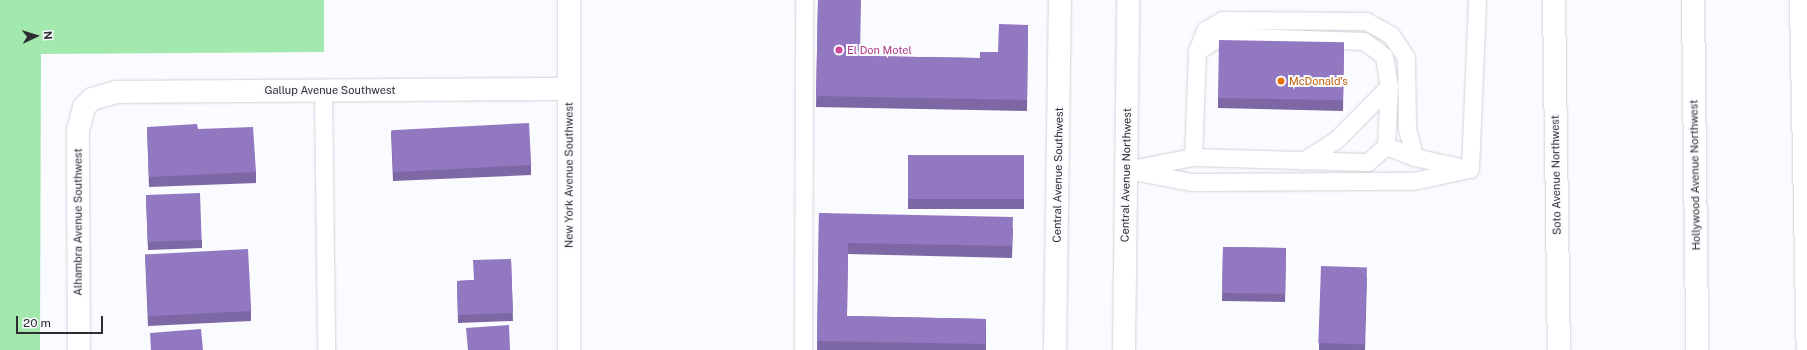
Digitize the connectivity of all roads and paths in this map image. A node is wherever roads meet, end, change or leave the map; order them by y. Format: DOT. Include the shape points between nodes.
graph roads {
  1 [pos="569,0"];
  2 [pos="804,0"];
  3 [pos="1060,0"];
  4 [pos="1128,0"];
  5 [pos="1478,0"];
  6 [pos="1554,0"];
  7 [pos="1693,0"];
  8 [pos="1798,0"];
  9 [pos="1197,51"];
  10 [pos="1389,86"];
  11 [pos="569,89"];
  12 [pos="323,90"];
  13 [pos="92,99"];
  14 [pos="1386,146"];
  15 [pos="1193,157"];
  16 [pos="1414,157"];
  17 [pos="1303,160"];
  18 [pos="1470,169"];
  19 [pos="1126,170"];
  20 [pos="1259,181"];
  21 [pos="79,350"];
  22 [pos="326,350"];
  23 [pos="569,350"];
  24 [pos="803,350"];
  25 [pos="1055,350"];
  26 [pos="1124,350"];
  27 [pos="1559,350"];
  28 [pos="1697,350"];
  29 [pos="1805,350"];
  1 -- 11 [label="street, New York Avenue Southwest"];
  2 -- 24 [label="lane"];
  3 -- 25 [label="street, Central Avenue Southwest"];
  4 -- 19 [label="street, Central Avenue Northwest"];
  5 -- 18 [label="lane"];
  6 -- 27 [label="street, Soto Avenue Northwest"];
  7 -- 28 [label="street, Hollywood Avenue Northwest"];
  8 -- 29 [label="lane"];
  9 -- 10 [label="lane" via="1222,36 1364,41 1384,56"];
  9 -- 15 [label="lane"];
  9 -- 16 [label="lane" via="1205,30 1222,20 1366,21 1391,35 1406,57 1407,128"];
  10 -- 14 [label="lane"];
  10 -- 17 [label="lane" via="1337,139"];
  11 -- 12 [label="street, Gallup Avenue Southwest"];
  11 -- 23 [label="street, New York Avenue Southwest"];
  12 -- 13 [label="street, Gallup Avenue Southwest" via="116,92"];
  12 -- 22 [label="lane"];
  13 -- 21 [label="street, Alhambra Avenue Southwest" via="84,107 78,130"];
  14 -- 16 [label="lane"];
  14 -- 17 [label="lane" via="1368,162"];
  15 -- 17 [label="lane"];
  15 -- 19 [label="lane"];
  16 -- 18 [label="lane"];
  17 -- 20 [label="lane"];
  18 -- 20 [label="lane" via="1413,181"];
  19 -- 20 [label="lane" via="1192,182"];
  19 -- 26 [label="street, Central Avenue Northwest"];
}
